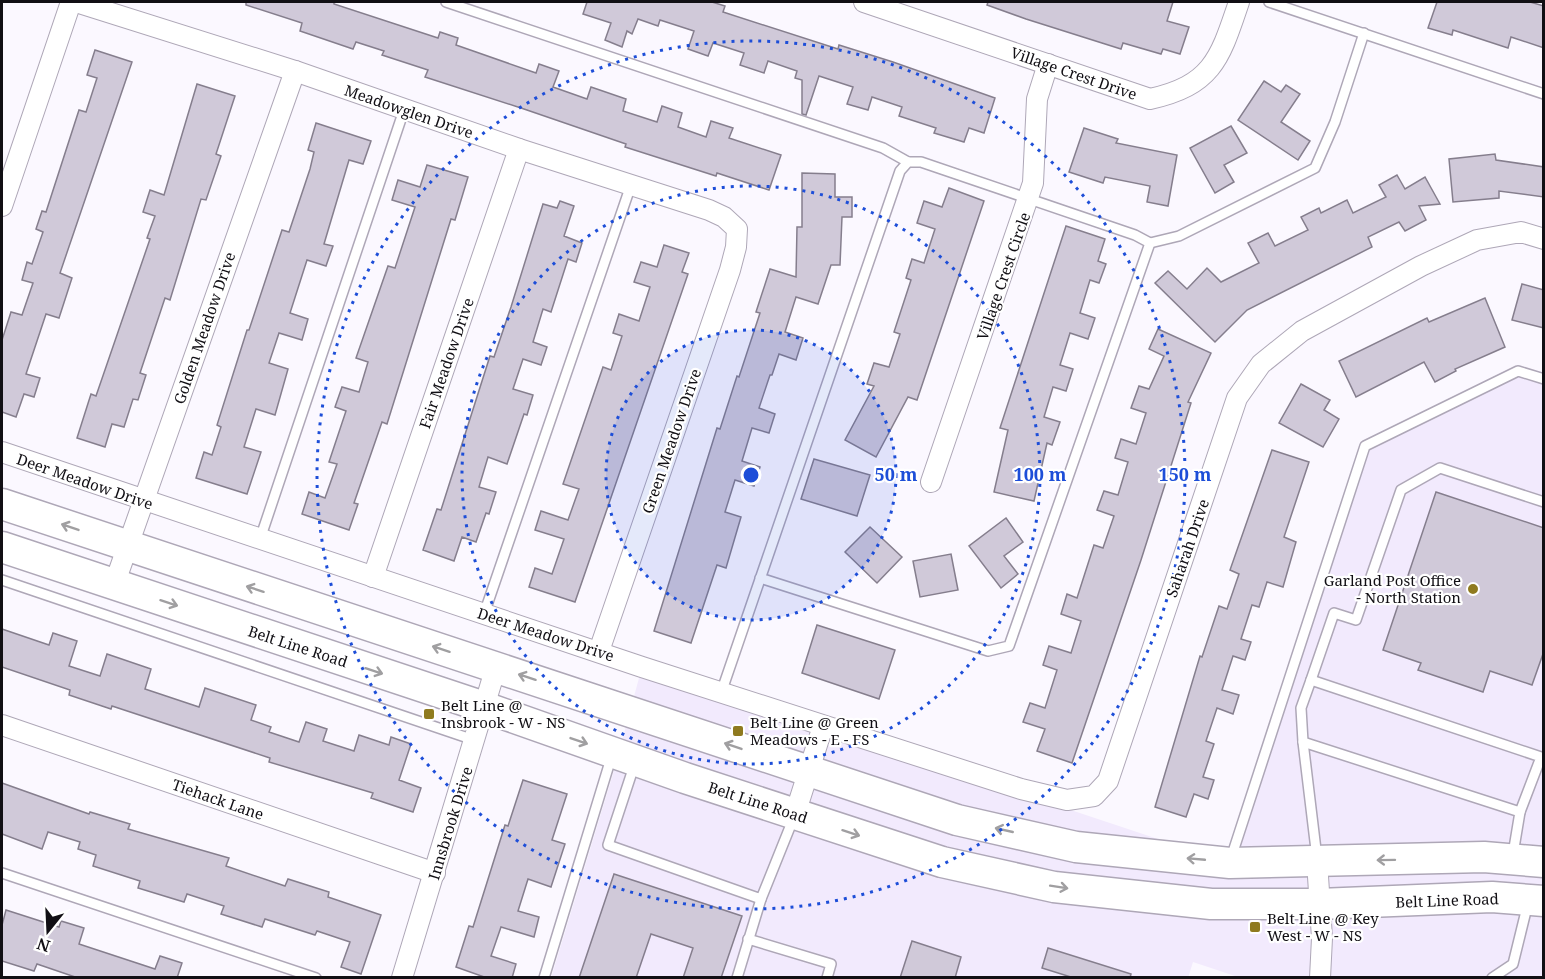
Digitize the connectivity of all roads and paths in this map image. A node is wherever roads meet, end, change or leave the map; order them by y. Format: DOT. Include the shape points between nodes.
graph roads {
  1 [pos="71,2"];
  2 [pos="76,2"];
  3 [pos="446,2"];
  4 [pos="864,2"];
  5 [pos="1239,2"];
  6 [pos="1269,2"];
  7 [pos="1364,33"];
  8 [pos="1048,64"];
  9 [pos="295,71"];
  10 [pos="1544,94"];
  11 [pos="404,110"];
  12 [pos="519,149"];
  13 [pos="908,162"];
  14 [pos="631,185"];
  15 [pos="1029,198"];
  16 [pos="2,206"];
  17 [pos="737,229"];
  18 [pos="1544,239"];
  19 [pos="1150,243"];
  20 [pos="1544,379"];
  21 [pos="2,453"];
  22 [pos="931,482"];
  23 [pos="143,501"];
  24 [pos="1544,502"];
  25 [pos="2,504"];
  26 [pos="260,539"];
  27 [pos="2,547"];
  28 [pos="128,547"];
  29 [pos="373,577"];
  30 [pos="760,578"];
  31 [pos="2,580"];
  32 [pos="114,585"];
  33 [pos="484,614"];
  34 [pos="599,651"];
  35 [pos="496,667"];
  36 [pos="1311,680"];
  37 [pos="721,693"];
  38 [pos="484,707"];
  39 [pos="2,725"];
  40 [pos="823,726"];
  41 [pos="474,741"];
  42 [pos="1303,741"];
  43 [pos="1542,753"];
  44 [pos="625,757"];
  45 [pos="808,772"];
  46 [pos="1094,796"];
  47 [pos="1520,812"];
  48 [pos="795,814"];
  49 [pos="1512,860"];
  50 [pos="1317,861"];
  51 [pos="1544,862"];
  52 [pos="1230,863"];
  53 [pos="2,873"];
  54 [pos="435,873"];
  55 [pos="761,900"];
  56 [pos="1536,900"];
  57 [pos="1319,904"];
  58 [pos="748,939"];
  59 [pos="316,978"];
  60 [pos="402,978"];
  61 [pos="544,978"];
  62 [pos="737,978"];
  63 [pos="827,978"];
  64 [pos="1320,978"];
  65 [pos="1492,978"];
  1 -- 16 [label="street"];
  2 -- 9 [label="street, Meadowglen Drive"];
  3 -- 13 [label="lane" via="871,144"];
  4 -- 8 [label="street, Village Crest Drive"];
  5 -- 8 [label="street, Village Crest Drive" via="1222,51 1200,80 1173,93 1150,99"];
  6 -- 7 [label="lane"];
  7 -- 10 [label="lane"];
  7 -- 19 [label="lane" via="1335,122 1315,168 1179,237"];
  8 -- 15 [label="street, Village Crest Circle" via="1037,99"];
  9 -- 11 [label="street, Meadowglen Drive"];
  9 -- 23 [label="street, Golden Meadow Drive"];
  11 -- 12 [label="street, Meadowglen Drive"];
  11 -- 26 [label="lane"];
  12 -- 14 [label="street, Meadowglen Drive"];
  12 -- 29 [label="street, Fair Meadow Drive"];
  13 -- 15 [label="lane" via="921,162"];
  13 -- 30 [label="lane" via="900,171"];
  14 -- 17 [label="street, Meadowglen Drive" via="709,210"];
  14 -- 33 [label="lane"];
  15 -- 19 [label="lane"];
  15 -- 22 [label="street, Village Crest Circle"];
  17 -- 34 [label="street, Green Meadow Drive" via="730,270"];
  18 -- 46 [label="street, Saharah Drive" via="1521,232 1477,240 1302,331 1261,364 1238,398 1108,781"];
  19 -- 30 [label="lane" via="1009,646 988,651"];
  20 -- 52 [label="lane" via="1518,371 1365,446"];
  21 -- 23 [label="street, Deer Meadow Drive"];
  23 -- 26 [label="street, Deer Meadow Drive"];
  23 -- 28 [label="street, Golden Meadow Drive"];
  24 -- 36 [label="lane" via="1440,468 1401,490 1356,620 1334,613"];
  28 -- 25 [label="main road, one-way"];
  26 -- 29 [label="street, Deer Meadow Drive"];
  27 -- 32 [label="main road, Belt Line Road"];
  28 -- 32 [label="street, Golden Meadow Drive"];
  35 -- 28 [label="main road, one-way"];
  29 -- 33 [label="street, Deer Meadow Drive"];
  30 -- 37 [label="lane"];
  31 -- 41 [label="lane"];
  32 -- 38 [label="main road, Belt Line Road, one-way"];
  33 -- 34 [label="street, Deer Meadow Drive"];
  34 -- 37 [label="street, Deer Meadow Drive"];
  35 -- 38 [label="street, Innsbrook Drive"];
  45 -- 35 [label="main road, one-way"];
  36 -- 42 [label="lane" via="1301,708"];
  36 -- 43 [label="lane"];
  37 -- 40 [label="street, Deer Meadow Drive"];
  38 -- 41 [label="street, Innsbrook Drive"];
  38 -- 44 [label="main road, Belt Line Road, one-way"];
  39 -- 54 [label="street, Tiehack Lane"];
  40 -- 45 [label="street"];
  40 -- 46 [label="street, Deer Meadow Drive" via="1021,789 1067,800"];
  41 -- 54 [label="street, Innsbrook Drive"];
  42 -- 47 [label="lane"];
  42 -- 50 [label="lane"];
  43 -- 47 [label="lane"];
  44 -- 48 [label="main road, Belt Line Road"];
  44 -- 55 [label="lane" via="608,845"];
  44 -- 61 [label="lane"];
  45 -- 48 [label="street"];
  52 -- 45 [label="main road, one-way" via="1076,847 957,820"];
  47 -- 49 [label="lane"];
  48 -- 55 [label="lane"];
  48 -- 57 [label="main road, Belt Line Road, one-way" via="942,862 1054,887 1211,904"];
  49 -- 50 [label="main road, one-way" via="1485,857"];
  49 -- 51 [label="main road"];
  50 -- 52 [label="main road"];
  50 -- 57 [label="street"];
  53 -- 59 [label="lane"];
  54 -- 60 [label="street, Innsbrook Drive"];
  55 -- 58 [label="lane"];
  56 -- 57 [label="main road, Belt Line Road" via="1492,897"];
  56 -- 65 [label="lane" via="1513,964"];
  57 -- 64 [label="street"];
  58 -- 62 [label="lane"];
  58 -- 63 [label="lane" via="831,964"];
}
